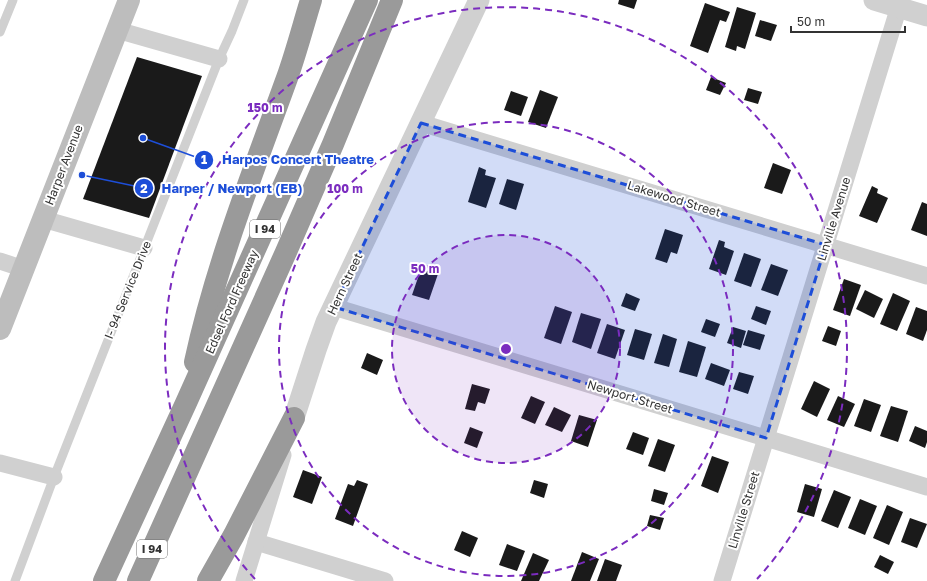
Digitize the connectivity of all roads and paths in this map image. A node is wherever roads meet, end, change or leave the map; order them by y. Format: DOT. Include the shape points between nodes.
graph roads {
  1 [pos="13,0"];
  2 [pos="129,0"];
  3 [pos="244,0"];
  4 [pos="311,0"];
  5 [pos="367,0"];
  6 [pos="392,0"];
  7 [pos="479,0"];
  8 [pos="874,0"];
  9 [pos="900,4"];
  10 [pos="927,16"];
  11 [pos="117,30"];
  12 [pos="0,32"];
  13 [pos="219,59"];
  14 [pos="421,123"];
  15 [pos="43,220"];
  16 [pos="826,245"];
  17 [pos="144,248"];
  18 [pos="0,261"];
  19 [pos="24,269"];
  20 [pos="927,276"];
  21 [pos="334,307"];
  22 [pos="0,329"];
  23 [pos="186,403"];
  24 [pos="294,418"];
  25 [pos="766,438"];
  26 [pos="0,463"];
  27 [pos="54,477"];
  28 [pos="927,487"];
  29 [pos="256,542"];
  30 [pos="15,581"];
  31 [pos="104,581"];
  32 [pos="138,581"];
  33 [pos="208,581"];
  34 [pos="244,581"];
  35 [pos="385,581"];
  36 [pos="722,581"];
  1 -- 12 [label="lane"];
  2 -- 11 [label="main road, Harper Avenue"];
  3 -- 13 [label="lane, I- 94 Service Drive"];
  4 -- 23 [label="highway" via="204,321"];
  5 -- 23 [label="highway, Edsel Ford Freeway / I 94"];
  6 -- 32 [label="highway, I 94" via="286,252"];
  7 -- 14 [label="street, Hern Street"];
  8 -- 9 [label="street"];
  9 -- 10 [label="street"];
  9 -- 16 [label="street, Linville Avenue"];
  11 -- 13 [label="street"];
  11 -- 15 [label="main road, Harper Avenue"];
  13 -- 17 [label="lane, I- 94 Service Drive"];
  14 -- 16 [label="street, Lakewood Street"];
  14 -- 21 [label="street, Hern Street"];
  15 -- 17 [label="street"];
  15 -- 19 [label="main road, Harper Avenue"];
  16 -- 20 [label="street, Lakewood Street"];
  16 -- 25 [label="street, Linville Avenue"];
  17 -- 27 [label="lane, I- 94 Service Drive"];
  18 -- 19 [label="street"];
  19 -- 22 [label="main road, Harper Avenue"];
  21 -- 24 [label="street, Hern Street" via="316,350"];
  21 -- 25 [label="street, Newport Street"];
  23 -- 31 [label="highway, Edsel Ford Freeway / I 94"];
  24 -- 29 [label="street, Hern Street"];
  24 -- 33 [label="highway"];
  25 -- 28 [label="street, Newport Street"];
  25 -- 36 [label="street, Linville Street"];
  26 -- 27 [label="street"];
  27 -- 30 [label="lane, I- 94 Service Drive"];
  29 -- 34 [label="street, Hern Street"];
  29 -- 35 [label="street"];
}
